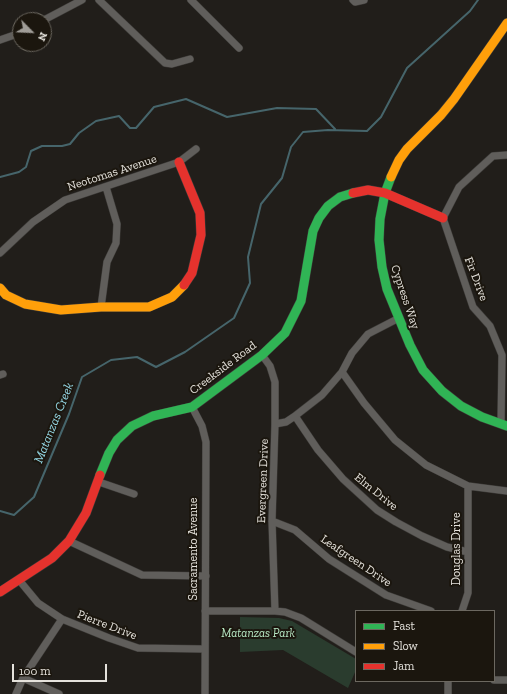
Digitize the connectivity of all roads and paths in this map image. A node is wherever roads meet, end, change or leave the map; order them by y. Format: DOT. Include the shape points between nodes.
graph roads {
  1 [pos="82,0"];
  2 [pos="99,0"];
  3 [pos="191,0"];
  4 [pos="353,0"];
  5 [pos="364,0"];
  6 [pos="52,16"];
  7 [pos="507,23"];
  8 [pos="12,36"];
  9 [pos="0,40"];
  10 [pos="239,48"];
  11 [pos="190,59"];
  12 [pos="196,149"];
  13 [pos="507,155"];
  14 [pos="179,162"];
  15 [pos="106,187"];
  16 [pos="385,193"];
  17 [pos="443,218"];
  18 [pos="0,253"];
  19 [pos="0,288"];
  20 [pos="101,307"];
  21 [pos="399,318"];
  22 [pos="262,355"];
  23 [pos="342,372"];
  24 [pos="192,407"];
  25 [pos="295,416"];
  26 [pos="275,424"];
  27 [pos="504,425"];
  28 [pos="99,482"];
  29 [pos="468,486"];
  30 [pos="507,491"];
  31 [pos="134,494"];
  32 [pos="272,521"];
  33 [pos="69,541"];
  34 [pos="468,552"];
  35 [pos="206,576"];
  36 [pos="19,580"];
  37 [pos="0,592"];
  38 [pos="428,610"];
  39 [pos="462,610"];
  40 [pos="205,611"];
  41 [pos="275,611"];
  42 [pos="62,619"];
  43 [pos="204,649"];
  44 [pos="355,651"];
  45 [pos="23,678"];
  46 [pos="495,680"];
  47 [pos="507,680"];
  48 [pos="448,682"];
  49 [pos="16,694"];
  50 [pos="59,694"];
  51 [pos="205,694"];
  52 [pos="448,694"];
  1 -- 6 [label="street"];
  2 -- 11 [label="street" via="165,63 172,64"];
  3 -- 10 [label="street"];
  4 -- 5 [label="street"];
  7 -- 16 [label="street, Cypress Way" via="448,107 403,154"];
  8 -- 9 [label="street"];
  12 -- 14 [label="street, Neotomas Avenue"];
  13 -- 17 [label="street" via="493,156 459,187"];
  14 -- 15 [label="street, Neotomas Avenue"];
  14 -- 20 [label="street" via="200,213 201,235 192,273 172,297 149,307"];
  15 -- 18 [label="street, Neotomas Avenue" via="65,200 33,222"];
  15 -- 20 [label="street" via="117,224 116,243 107,262"];
  16 -- 17 [label="street, Creekside Road"];
  16 -- 21 [label="street, Cypress Way" via="380,219 380,259 385,282"];
  16 -- 22 [label="street, Creekside Road" via="368,190 351,193 340,196 328,206 313,231 301,301 285,333"];
  17 -- 27 [label="street, Fir Drive" via="473,307 490,326 502,355"];
  19 -- 20 [label="street" via="26,304 61,310"];
  21 -- 23 [label="street" via="368,334 352,353"];
  21 -- 27 [label="street, Cypress Way" via="414,354 435,384 467,410"];
  22 -- 24 [label="street, Creekside Road"];
  22 -- 26 [label="street, Evergreen Drive" via="270,366 275,382"];
  23 -- 25 [label="street" via="322,395"];
  23 -- 29 [label="street" via="395,440 426,465"];
  24 -- 28 [label="street, Creekside Road" via="154,416 132,426 109,453"];
  24 -- 35 [label="street, Sacramento Avenue" via="202,426 206,442"];
  25 -- 26 [label="street" via="286,422"];
  25 -- 34 [label="street, Elm Drive" via="318,450 343,479 372,506 422,536"];
  26 -- 32 [label="street, Evergreen Drive"];
  28 -- 31 [label="street"];
  28 -- 33 [label="street, Creekside Road" via="86,513"];
  29 -- 30 [label="street"];
  29 -- 34 [label="street, Douglas Drive"];
  32 -- 38 [label="street, Leafgreen Drive" via="295,530 329,559 386,595"];
  32 -- 41 [label="street, Evergreen Drive"];
  33 -- 35 [label="street" via="142,575"];
  33 -- 36 [label="street, Creekside Road" via="52,558"];
  34 -- 39 [label="street, Douglas Drive" via="468,593"];
  35 -- 40 [label="street, Sacramento Avenue"];
  36 -- 37 [label="street, Creekside Road"];
  36 -- 42 [label="street, Pierre Drive" via="38,603"];
  40 -- 41 [label="street"];
  40 -- 43 [label="street, Sacramento Avenue"];
  41 -- 44 [label="street" via="301,618"];
  42 -- 43 [label="street, Pierre Drive" via="138,648"];
  42 -- 45 [label="street"];
  43 -- 51 [label="street, Sacramento Avenue"];
  45 -- 49 [label="street"];
  45 -- 50 [label="street"];
  46 -- 47 [label="street"];
  48 -- 52 [label="street"];
}
